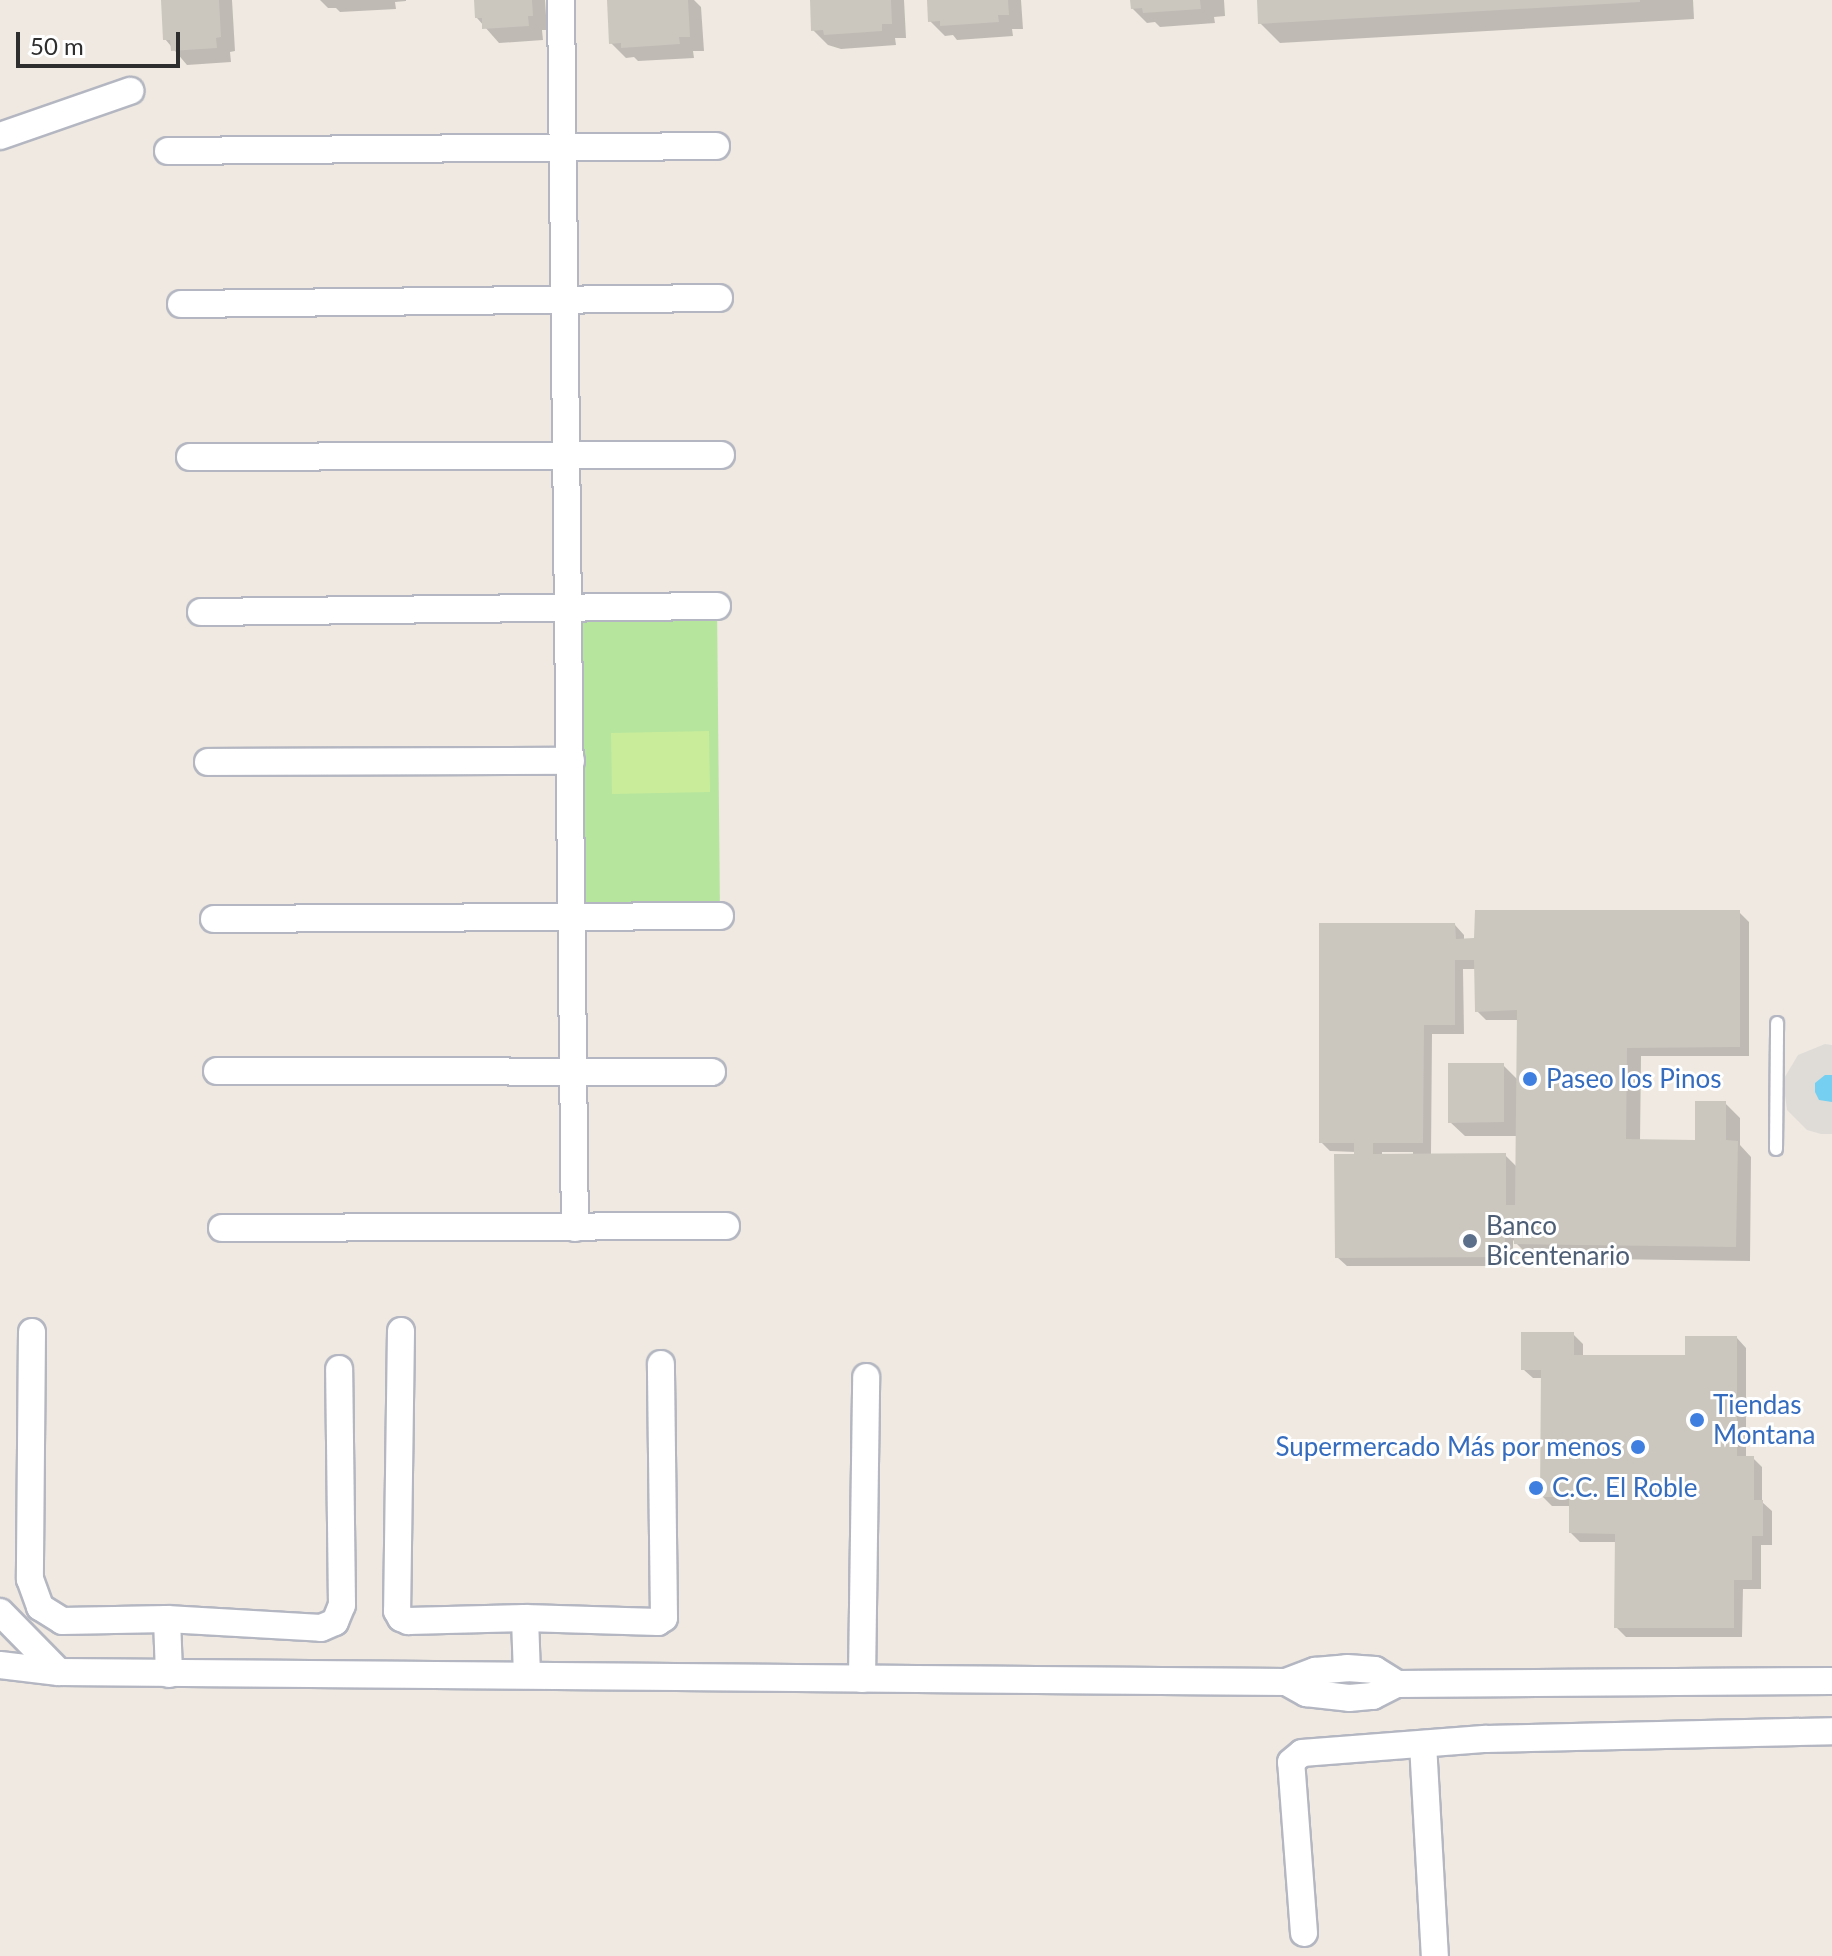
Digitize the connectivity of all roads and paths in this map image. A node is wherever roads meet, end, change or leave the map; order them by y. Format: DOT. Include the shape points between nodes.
graph roads {
  1 [pos="561,0"];
  2 [pos="130,91"];
  3 [pos="0,136"];
  4 [pos="716,146"];
  5 [pos="563,147"];
  6 [pos="168,151"];
  7 [pos="719,298"];
  8 [pos="566,301"];
  9 [pos="181,304"];
  10 [pos="721,455"];
  11 [pos="568,456"];
  12 [pos="190,457"];
  13 [pos="717,606"];
  14 [pos="569,608"];
  15 [pos="201,612"];
  16 [pos="571,761"];
  17 [pos="208,762"];
  18 [pos="720,916"];
  19 [pos="572,917"];
  20 [pos="214,919"];
  21 [pos="1777,1023"];
  22 [pos="217,1071"];
  23 [pos="574,1072"];
  24 [pos="712,1072"];
  25 [pos="1776,1149"];
  26 [pos="726,1226"];
  27 [pos="222,1228"];
  28 [pos="575,1228"];
  29 [pos="401,1331"];
  30 [pos="32,1332"];
  31 [pos="661,1364"];
  32 [pos="339,1369"];
  33 [pos="866,1377"];
  34 [pos="0,1612"];
  35 [pos="525,1618"];
  36 [pos="167,1619"];
  37 [pos="3,1662"];
  38 [pos="59,1672"];
  39 [pos="169,1674"];
  40 [pos="527,1675"];
  41 [pos="862,1679"];
  42 [pos="1832,1681"];
  43 [pos="1832,1731"];
  44 [pos="1423,1744"];
  45 [pos="1304,1933"];
  46 [pos="1435,1956"];
  1 -- 5 [label="street"];
  2 -- 3 [label="street"];
  4 -- 5 [label="street"];
  5 -- 6 [label="street"];
  5 -- 8 [label="street"];
  7 -- 8 [label="street"];
  8 -- 9 [label="street"];
  8 -- 11 [label="street"];
  10 -- 11 [label="street"];
  11 -- 12 [label="street"];
  11 -- 14 [label="street"];
  13 -- 14 [label="street"];
  14 -- 15 [label="street"];
  14 -- 16 [label="street"];
  16 -- 17 [label="street"];
  16 -- 19 [label="street"];
  18 -- 19 [label="street"];
  19 -- 20 [label="street"];
  19 -- 23 [label="street"];
  21 -- 25 [label="lane"];
  22 -- 23 [label="street"];
  23 -- 24 [label="street"];
  23 -- 28 [label="street"];
  26 -- 28 [label="street"];
  27 -- 28 [label="street"];
  29 -- 35 [label="street" via="397,1611 408,1621"];
  30 -- 36 [label="street" via="30,1579 40,1607 62,1621"];
  31 -- 35 [label="street" via="664,1618"];
  32 -- 36 [label="street" via="342,1605 335,1622 321,1628"];
  33 -- 41 [label="street"];
  34 -- 38 [label="street"];
  35 -- 40 [label="street"];
  36 -- 39 [label="street"];
  37 -- 38 [label="street"];
  38 -- 39 [label="street"];
  39 -- 40 [label="street"];
  40 -- 41 [label="street"];
  41 -- 42 [label="street" via="1286,1682 1306,1693 1349,1698 1373,1696 1397,1684"];
  43 -- 44 [label="street"];
  44 -- 45 [label="street" via="1295,1756 1291,1762"];
  44 -- 46 [label="street"];
}
